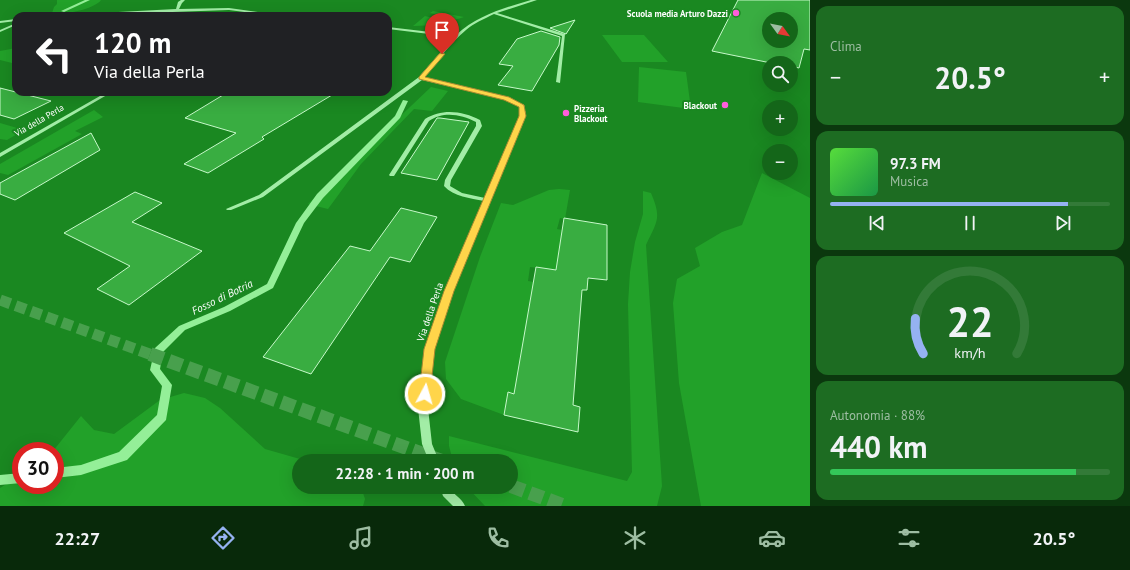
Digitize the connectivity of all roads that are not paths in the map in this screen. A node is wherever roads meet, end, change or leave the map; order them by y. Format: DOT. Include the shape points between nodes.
graph roads {
  1 [pos="183,0"];
  2 [pos="535,0"];
  3 [pos="177,10"];
  4 [pos="138,12"];
  5 [pos="251,12"];
  6 [pos="493,13"];
  7 [pos="12,20"];
  8 [pos="0,22"];
  9 [pos="12,26"];
  10 [pos="392,28"];
  11 [pos="0,31"];
  12 [pos="457,36"];
  13 [pos="421,78"];
  14 [pos="558,82"];
  15 [pos="103,96"];
  16 [pos="0,155"];
  17 [pos="392,175"];
  18 [pos="487,200"];
  19 [pos="229,209"];
  20 [pos="431,454"];
  21 [pos="448,494"];
  22 [pos="460,506"];
  1 -- 3 [label="street"];
  2 -- 6 [label="street"];
  3 -- 4 [label="street"];
  3 -- 5 [label="street" via="228,9"];
  6 -- 12 [label="street" via="466,26"];
  6 -- 14 [label="street" via="564,36"];
  7 -- 8 [label="street"];
  9 -- 11 [label="street"];
  10 -- 12 [label="street"];
  12 -- 13 [label="street"];
  13 -- 18 [label="street, Via della Perla" via="506,98 522,106 523,116"];
  13 -- 19 [label="street" via="261,196"];
  15 -- 16 [label="street, Via della Perla"];
  17 -- 18 [label="street" via="431,116 438,113 472,117 478,121 479,126 447,186 460,194"];
  18 -- 20 [label="street, Via della Perla" via="449,291 429,349 423,408 427,444"];
  21 -- 22 [label="street"];
}
